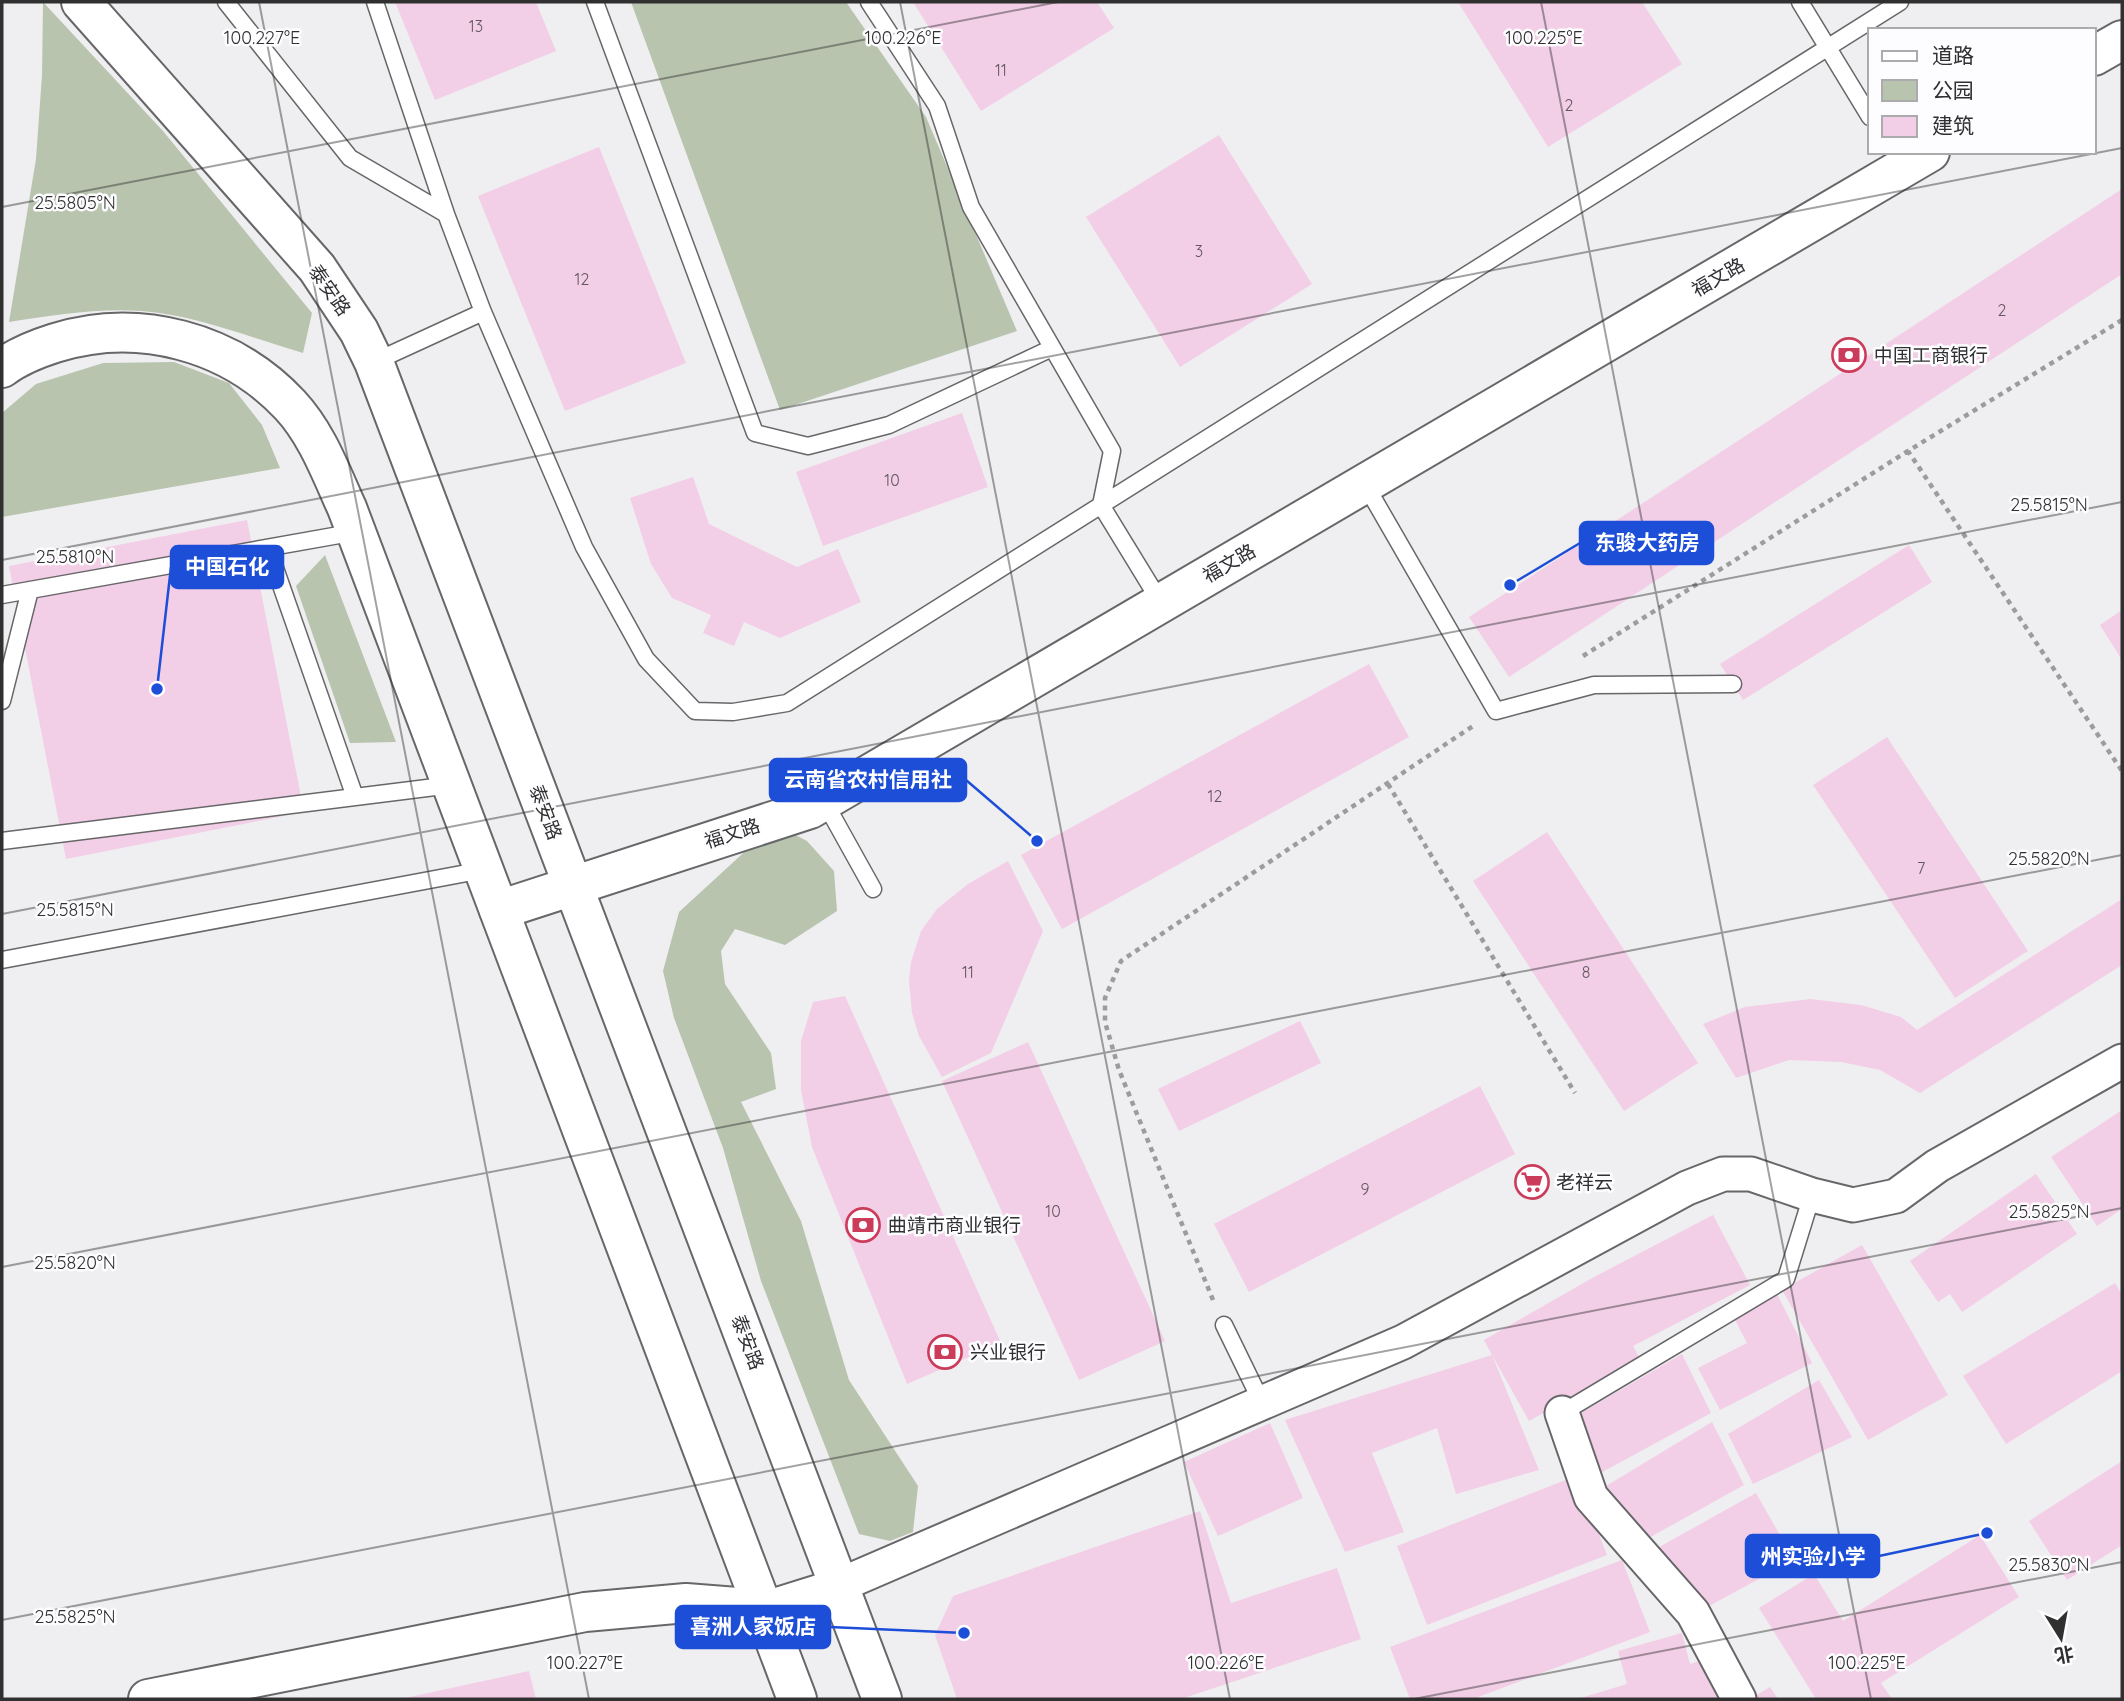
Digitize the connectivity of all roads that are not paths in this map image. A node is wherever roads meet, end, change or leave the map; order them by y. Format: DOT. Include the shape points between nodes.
graph roads {
  1 [pos="80,2"];
  2 [pos="226,2"];
  3 [pos="375,2"];
  4 [pos="595,2"];
  5 [pos="869,2"];
  6 [pos="1800,2"];
  7 [pos="1900,2"];
  8 [pos="2122,40"];
  9 [pos="1829,47"];
  10 [pos="2096,55"];
  11 [pos="1868,114"];
  12 [pos="1908,158"];
  13 [pos="446,214"];
  14 [pos="483,312"];
  15 [pos="1052,348"];
  16 [pos="374,362"];
  17 [pos="2,368"];
  18 [pos="1365,484"];
  19 [pos="1101,505"];
  20 [pos="356,532"];
  21 [pos="268,548"];
  22 [pos="30,590"];
  23 [pos="2,595"];
  24 [pos="1161,603"];
  25 [pos="1733,684"];
  26 [pos="2,701"];
  27 [pos="452,785"];
  28 [pos="355,797"];
  29 [pos="824,801"];
  30 [pos="2,841"];
  31 [pos="483,870"];
  32 [pos="573,884"];
  33 [pos="873,888"];
  34 [pos="499,910"];
  35 [pos="2,960"];
  36 [pos="2122,1061"];
  37 [pos="1812,1195"];
  38 [pos="1224,1325"];
  39 [pos="1262,1403"];
  40 [pos="1562,1413"];
  41 [pos="840,1586"];
  42 [pos="763,1609"];
  43 [pos="148,1699"];
  44 [pos="797,1699"];
  45 [pos="882,1699"];
  46 [pos="1739,1699"];
  1 -- 16 [label="main road, 泰安路" via="317,268"];
  2 -- 13 [label="lane" via="349,158"];
  3 -- 13 [label="lane"];
  4 -- 15 [label="lane" via="755,433 808,446 889,425"];
  5 -- 15 [label="lane" via="937,106 971,207"];
  6 -- 9 [label="lane"];
  7 -- 9 [label="lane"];
  8 -- 10 [label="main road"];
  9 -- 11 [label="lane"];
  9 -- 19 [label="lane"];
  12 -- 18 [label="main road, 福文路"];
  13 -- 14 [label="lane"];
  14 -- 16 [label="lane"];
  14 -- 19 [label="lane" via="584,548 646,659 695,711 733,712 787,703"];
  15 -- 19 [label="lane" via="1112,451"];
  16 -- 32 [label="main road, 泰安路"];
  17 -- 20 [label="main road" via="64,341 117,333 161,335 222,355 255,374 307,426"];
  18 -- 24 [label="main road, 福文路"];
  18 -- 25 [label="lane" via="1496,711 1594,685"];
  19 -- 24 [label="lane"];
  20 -- 21 [label="lane"];
  20 -- 27 [label="main road"];
  21 -- 22 [label="lane"];
  21 -- 28 [label="lane"];
  22 -- 23 [label="lane"];
  22 -- 26 [label="lane"];
  24 -- 29 [label="main road, 福文路"];
  27 -- 28 [label="lane"];
  27 -- 31 [label="main road"];
  28 -- 30 [label="lane"];
  29 -- 32 [label="main road, 福文路"];
  29 -- 33 [label="lane"];
  31 -- 34 [label="main road"];
  31 -- 35 [label="lane"];
  32 -- 34 [label="main road, 福文路"];
  32 -- 41 [label="main road, 泰安路"];
  34 -- 42 [label="main road"];
  36 -- 37 [label="street" via="1937,1166 1896,1196 1853,1205"];
  37 -- 39 [label="street" via="1751,1174 1723,1174 1687,1188 1403,1342"];
  37 -- 40 [label="lane" via="1786,1279"];
  38 -- 39 [label="lane"];
  39 -- 41 [label="street"];
  40 -- 46 [label="street" via="1591,1497 1693,1612"];
  41 -- 42 [label="street"];
  41 -- 45 [label="main road, 泰安路"];
  42 -- 43 [label="main road" via="686,1603 585,1612"];
  42 -- 44 [label="main road"];
}
